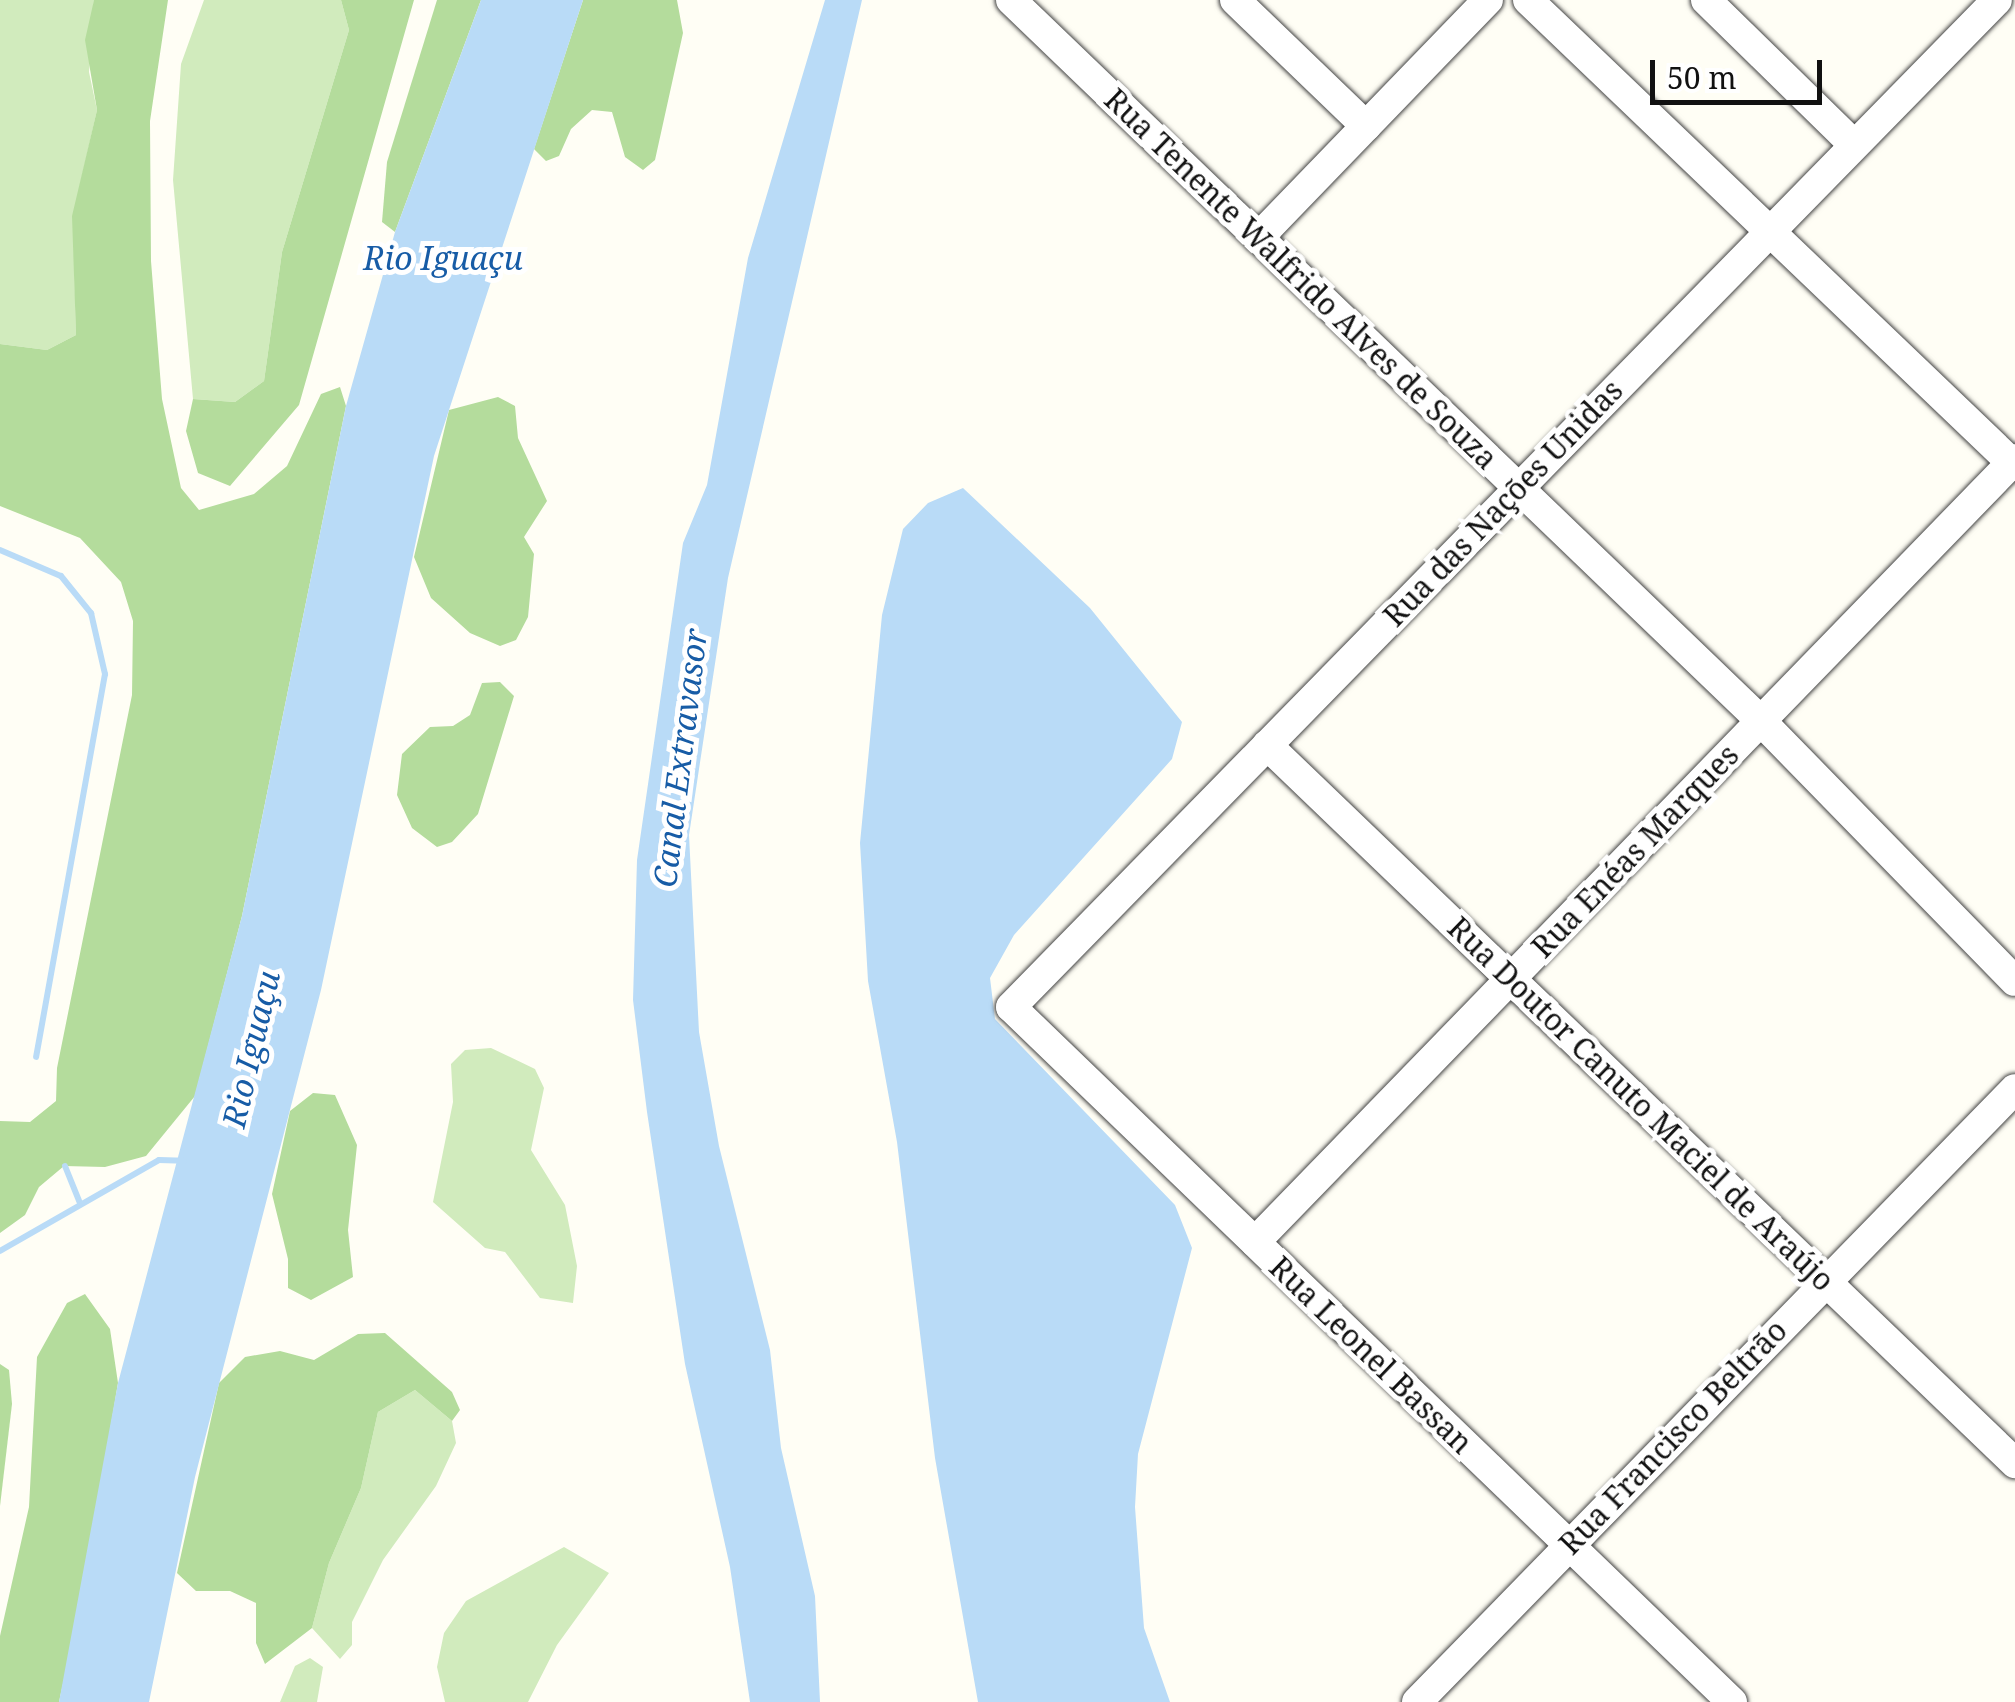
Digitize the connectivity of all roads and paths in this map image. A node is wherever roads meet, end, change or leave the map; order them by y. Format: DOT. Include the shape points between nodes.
graph roads {
  1 [pos="1011,0"];
  2 [pos="1235,0"];
  3 [pos="1488,0"];
  4 [pos="1528,0"];
  5 [pos="1706,0"];
  6 [pos="1996,0"];
  7 [pos="1366,126"];
  8 [pos="1854,145"];
  9 [pos="1770,231"];
  10 [pos="1258,238"];
  11 [pos="2014,462"];
  12 [pos="1518,488"];
  13 [pos="1761,721"];
  14 [pos="1267,745"];
  15 [pos="1510,979"];
  16 [pos="2015,981"];
  17 [pos="1011,1007"];
  18 [pos="2015,1089"];
  19 [pos="1255,1242"];
  20 [pos="1825,1280"];
  21 [pos="2015,1464"];
  22 [pos="1569,1545"];
  23 [pos="1417,1702"];
  24 [pos="1732,1702"];
  1 -- 10 [label="street, Rua Tenente Walfrido Alves de Souza"];
  2 -- 7 [label="street"];
  3 -- 7 [label="street"];
  4 -- 9 [label="street"];
  5 -- 8 [label="street"];
  6 -- 8 [label="street, Rua das Nações Unidas"];
  7 -- 10 [label="street"];
  8 -- 9 [label="street, Rua das Nações Unidas"];
  9 -- 11 [label="street"];
  9 -- 12 [label="street, Rua das Nações Unidas"];
  10 -- 12 [label="street, Rua Tenente Walfrido Alves de Souza"];
  11 -- 13 [label="street, Rua Enéas Marques"];
  12 -- 13 [label="street, Rua Tenente Walfrido Alves de Souza"];
  12 -- 14 [label="street, Rua das Nações Unidas"];
  13 -- 15 [label="street, Rua Enéas Marques"];
  13 -- 16 [label="street, Rua Tenente Walfrido Alves de Souza"];
  14 -- 15 [label="street, Rua Doutor Canuto Maciel de Araújo"];
  14 -- 17 [label="street, Rua das Nações Unidas"];
  15 -- 19 [label="street, Rua Enéas Marques"];
  15 -- 20 [label="street, Rua Doutor Canuto Maciel de Araújo"];
  17 -- 19 [label="street, Rua Leonel Bassan"];
  18 -- 20 [label="street, Rua Francisco Beltrão"];
  19 -- 22 [label="street, Rua Leonel Bassan"];
  20 -- 21 [label="street, Rua Doutor Canuto Maciel de Araújo"];
  20 -- 22 [label="street, Rua Francisco Beltrão"];
  22 -- 23 [label="street, Rua Francisco Beltrão"];
  22 -- 24 [label="street, Rua Leonel Bassan"];
}
